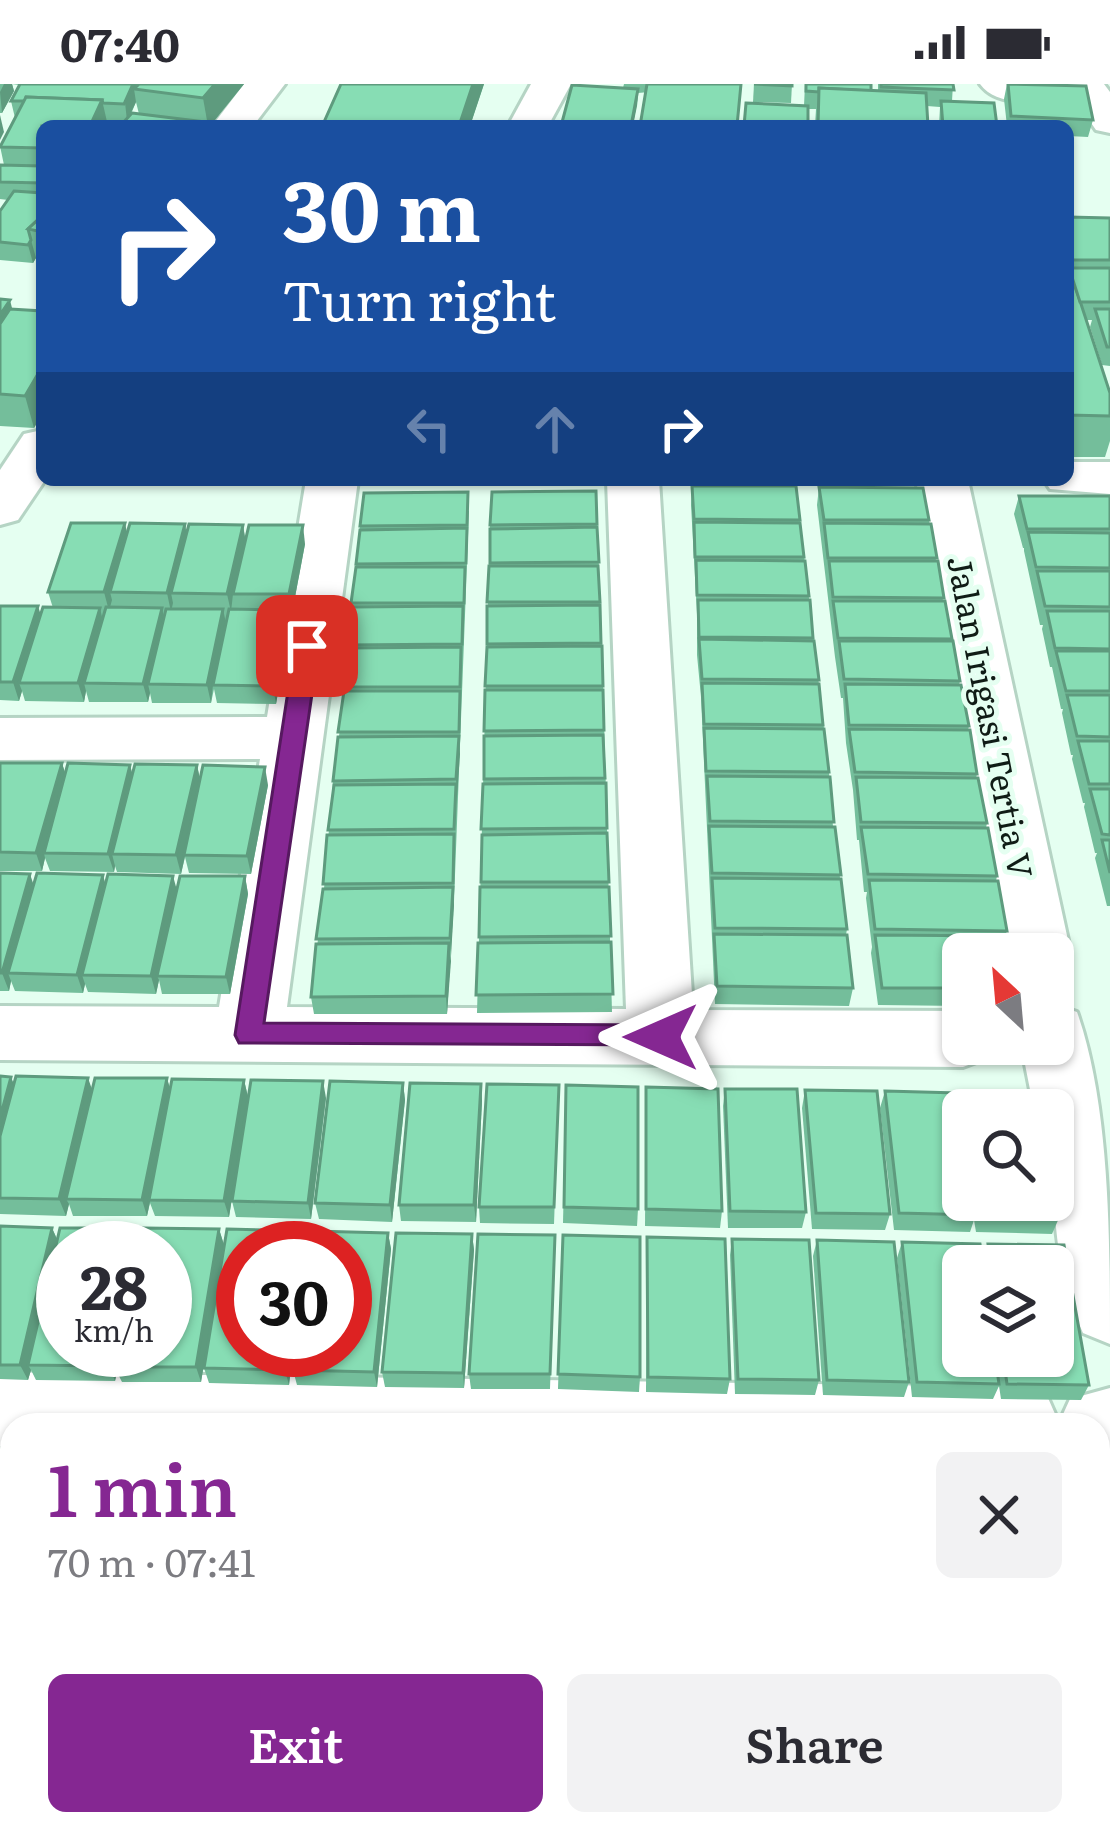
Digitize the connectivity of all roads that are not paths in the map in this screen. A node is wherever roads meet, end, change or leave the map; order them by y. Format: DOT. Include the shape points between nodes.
graph roads {
  1 [pos="265,84"];
  2 [pos="551,84"];
  3 [pos="1000,84"];
  4 [pos="237,120"];
  5 [pos="531,120"];
  6 [pos="1110,121"];
  7 [pos="1074,478"];
  8 [pos="1110,478"];
  9 [pos="331,486"];
  10 [pos="633,486"];
  11 [pos="943,486"];
  12 [pos="293,738"];
  13 [pos="0,739"];
  14 [pos="1033,933"];
  15 [pos="0,1034"];
  16 [pos="249,1035"];
  17 [pos="661,1037"];
  18 [pos="942,1039"];
  19 [pos="1072,1065"];
  20 [pos="1110,1309"];
  21 [pos="0,1409"];
  22 [pos="255,1413"];
  1 -- 4 [label="street"];
  2 -- 5 [label="street"];
  3 -- 6 [label="street" via="1084,84"];
  7 -- 8 [label="street"];
  9 -- 12 [label="street"];
  10 -- 17 [label="street"];
  11 -- 14 [label="street, Jalan Irigasi Tertia V"];
  12 -- 13 [label="street"];
  12 -- 16 [label="street"];
  15 -- 16 [label="street"];
  16 -- 17 [label="street"];
  17 -- 18 [label="street"];
  19 -- 20 [label="street"];
  21 -- 22 [label="street"];
}
